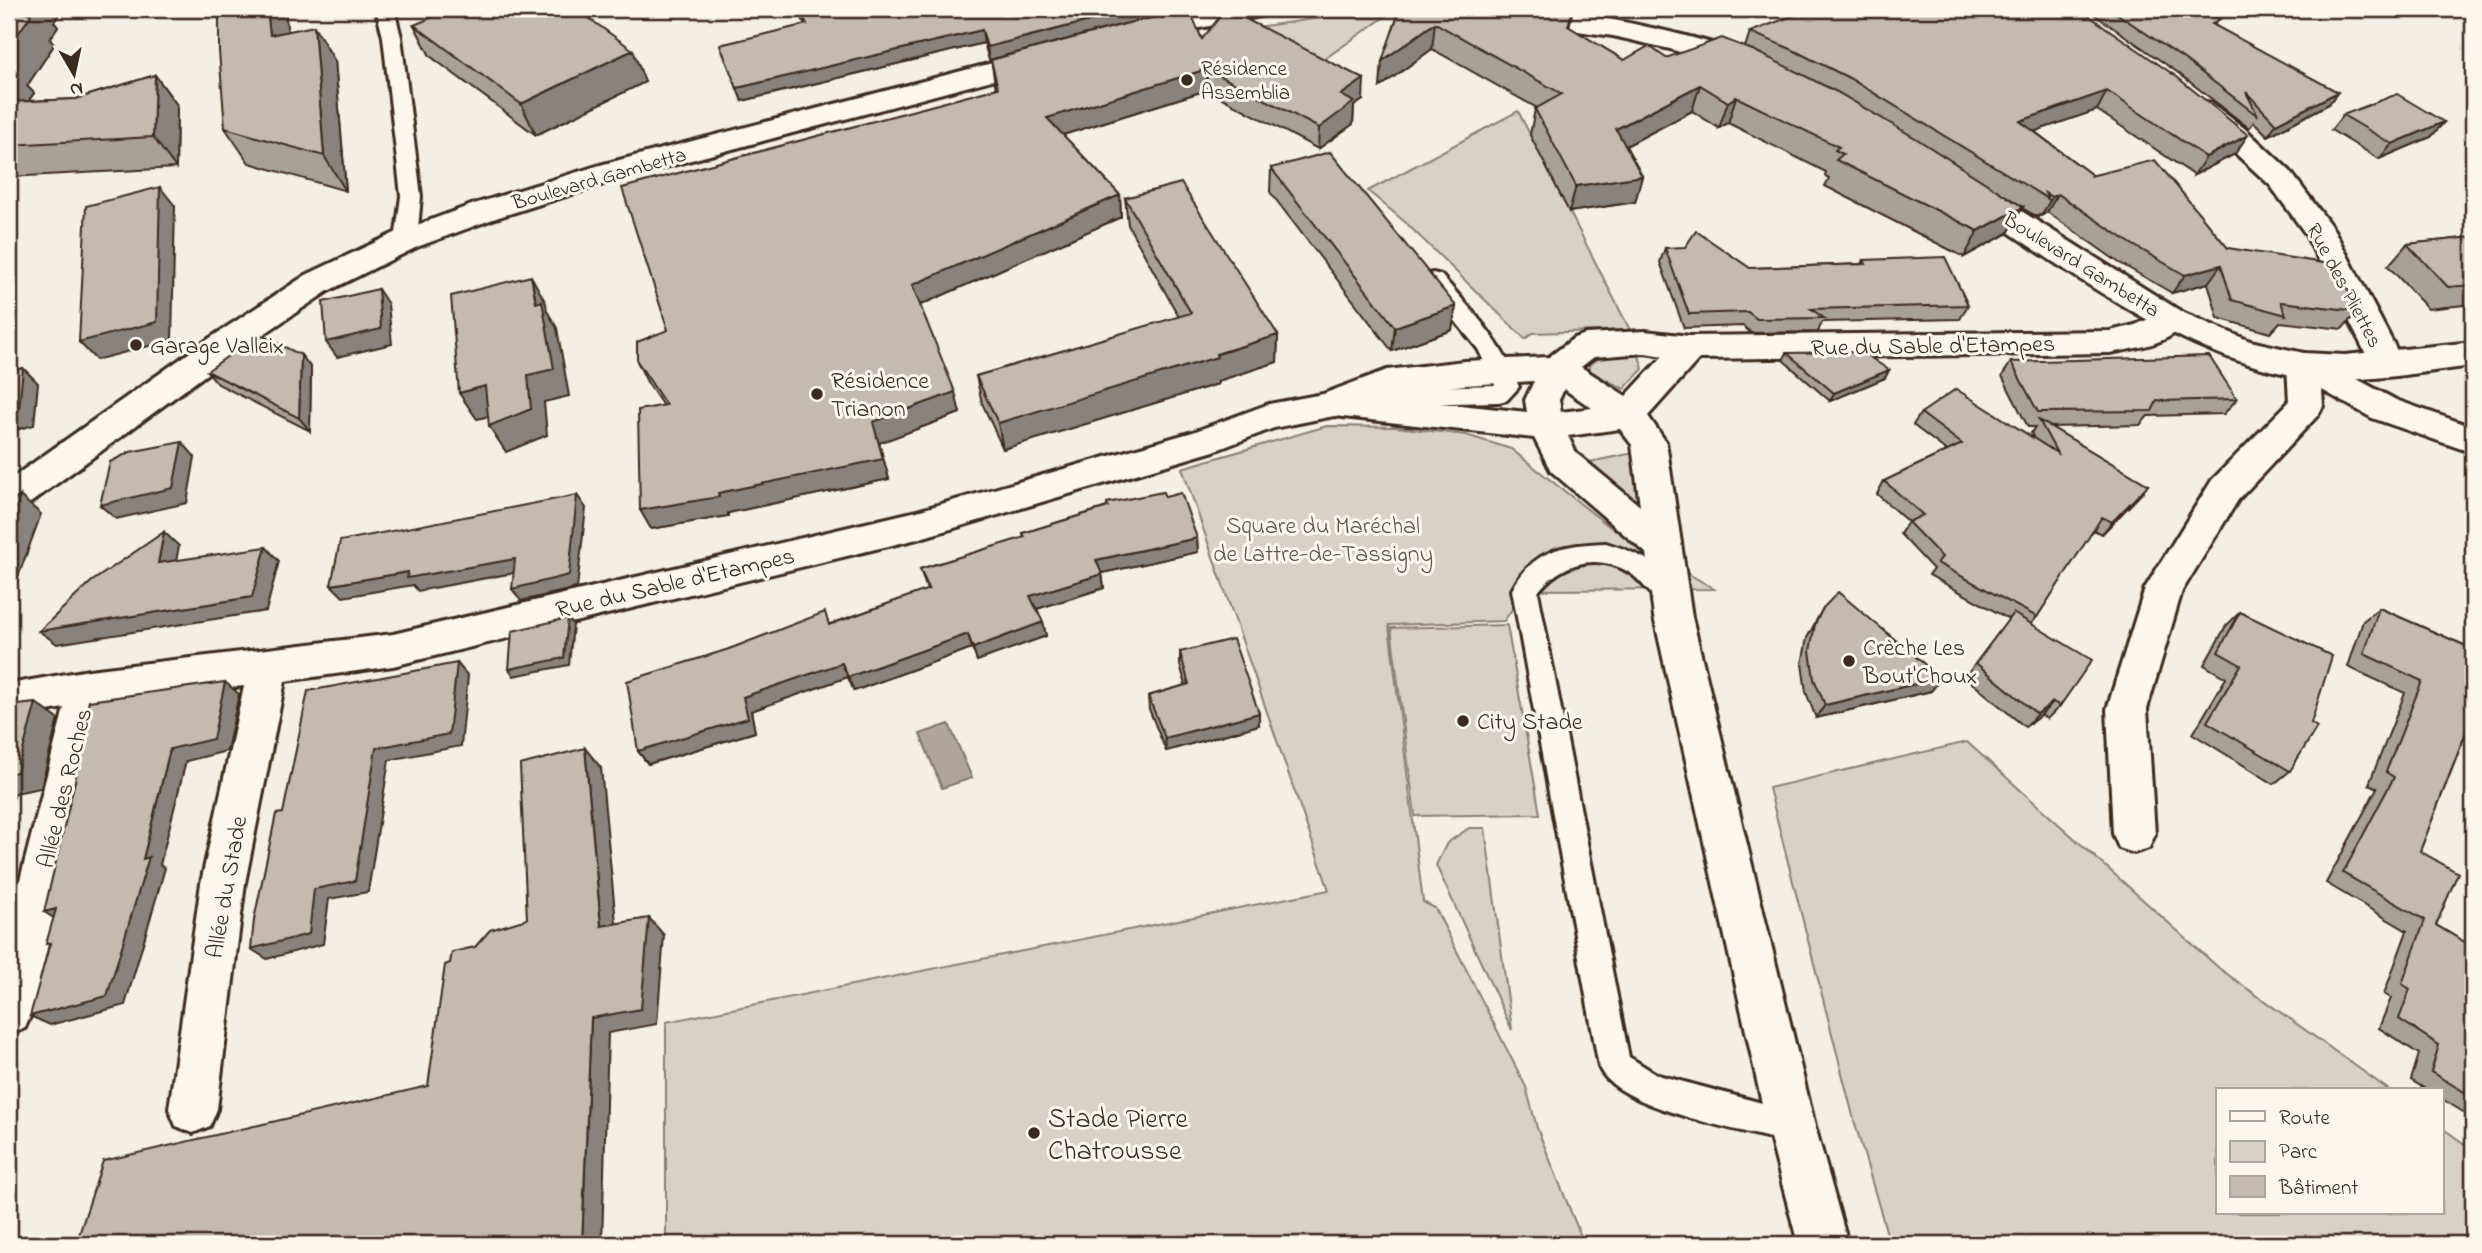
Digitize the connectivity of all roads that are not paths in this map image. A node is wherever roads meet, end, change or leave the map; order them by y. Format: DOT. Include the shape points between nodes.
graph roads {
  1 [pos="384,9"];
  2 [pos="1245,9"];
  3 [pos="1476,9"];
  4 [pos="1122,37"];
  5 [pos="1073,50"];
  6 [pos="1777,78"];
  7 [pos="2183,95"];
  8 [pos="1948,178"];
  9 [pos="406,240"];
  10 [pos="1420,264"];
  11 [pos="2171,320"];
  12 [pos="1690,348"];
  13 [pos="2473,354"];
  14 [pos="2387,364"];
  15 [pos="2304,365"];
  16 [pos="1556,368"];
  17 [pos="1503,371"];
  18 [pos="1329,405"];
  19 [pos="1373,407"];
  20 [pos="1629,415"];
  21 [pos="1546,427"];
  22 [pos="2473,440"];
  23 [pos="9,499"];
  24 [pos="1662,546"];
  25 [pos="1669,594"];
  26 [pos="268,667"];
  27 [pos="89,687"];
  28 [pos="9,701"];
  29 [pos="2134,834"];
  30 [pos="9,1012"];
  31 [pos="193,1109"];
  32 [pos="1791,1126"];
  33 [pos="1822,1244"];
  1 -- 9 [label="lane" via="392,37 411,196"];
  2 -- 4 [label="street"];
  3 -- 6 [label="street" via="1617,27 1688,43"];
  5 -- 9 [label="street, Boulevard Gambetta" via="610,172"];
  7 -- 14 [label="street, Rue des Pliettes" via="2234,134 2280,178 2319,230"];
  8 -- 11 [label="street, Boulevard Gambetta"];
  9 -- 23 [label="street, Boulevard Gambetta" via="317,283"];
  10 -- 17 [label="lane"];
  11 -- 12 [label="street, Rue du Sable d'Etampes" via="2144,335 2110,342"];
  11 -- 15 [label="street, Boulevard Gambetta" via="2242,351"];
  12 -- 16 [label="street, Rue du Sable d'Etampes" via="1645,342 1586,346"];
  12 -- 20 [label="street"];
  13 -- 14 [label="street, Boulevard Gambetta"];
  14 -- 15 [label="street, Boulevard Gambetta"];
  15 -- 22 [label="street" via="2384,409"];
  15 -- 29 [label="street" via="2306,406 2225,490 2164,587 2127,709"];
  16 -- 17 [label="street, Rue du Sable d'Etampes"];
  16 -- 20 [label="street"];
  16 -- 21 [label="street" via="1542,400"];
  17 -- 18 [label="street, Rue du Sable d'Etampes" via="1387,383"];
  17 -- 19 [label="lane" via="1507,387 1499,394 1404,396"];
  18 -- 19 [label="street, Rue du Sable d'Etampes"];
  18 -- 26 [label="street, Rue du Sable d'Etampes" via="1269,417 1202,442 917,525 393,650"];
  19 -- 21 [label="street, Rue du Sable d'Etampes"];
  20 -- 21 [label="street, Rue du Sable d'Etampes"];
  20 -- 24 [label="street" via="1649,442"];
  21 -- 24 [label="street" via="1563,462"];
  24 -- 25 [label="street"];
  25 -- 32 [label="street"];
  25 -- 32 [label="lane" via="1639,566 1606,553 1565,555 1542,569 1525,590 1615,1067 1651,1090"];
  26 -- 27 [label="street, Rue du Sable d'Etampes"];
  26 -- 31 [label="street, Allée du Stade" via="223,883"];
  27 -- 28 [label="street, Rue du Sable d'Etampes"];
  27 -- 30 [label="street, Allée des Roches"];
  32 -- 33 [label="street"];
}
